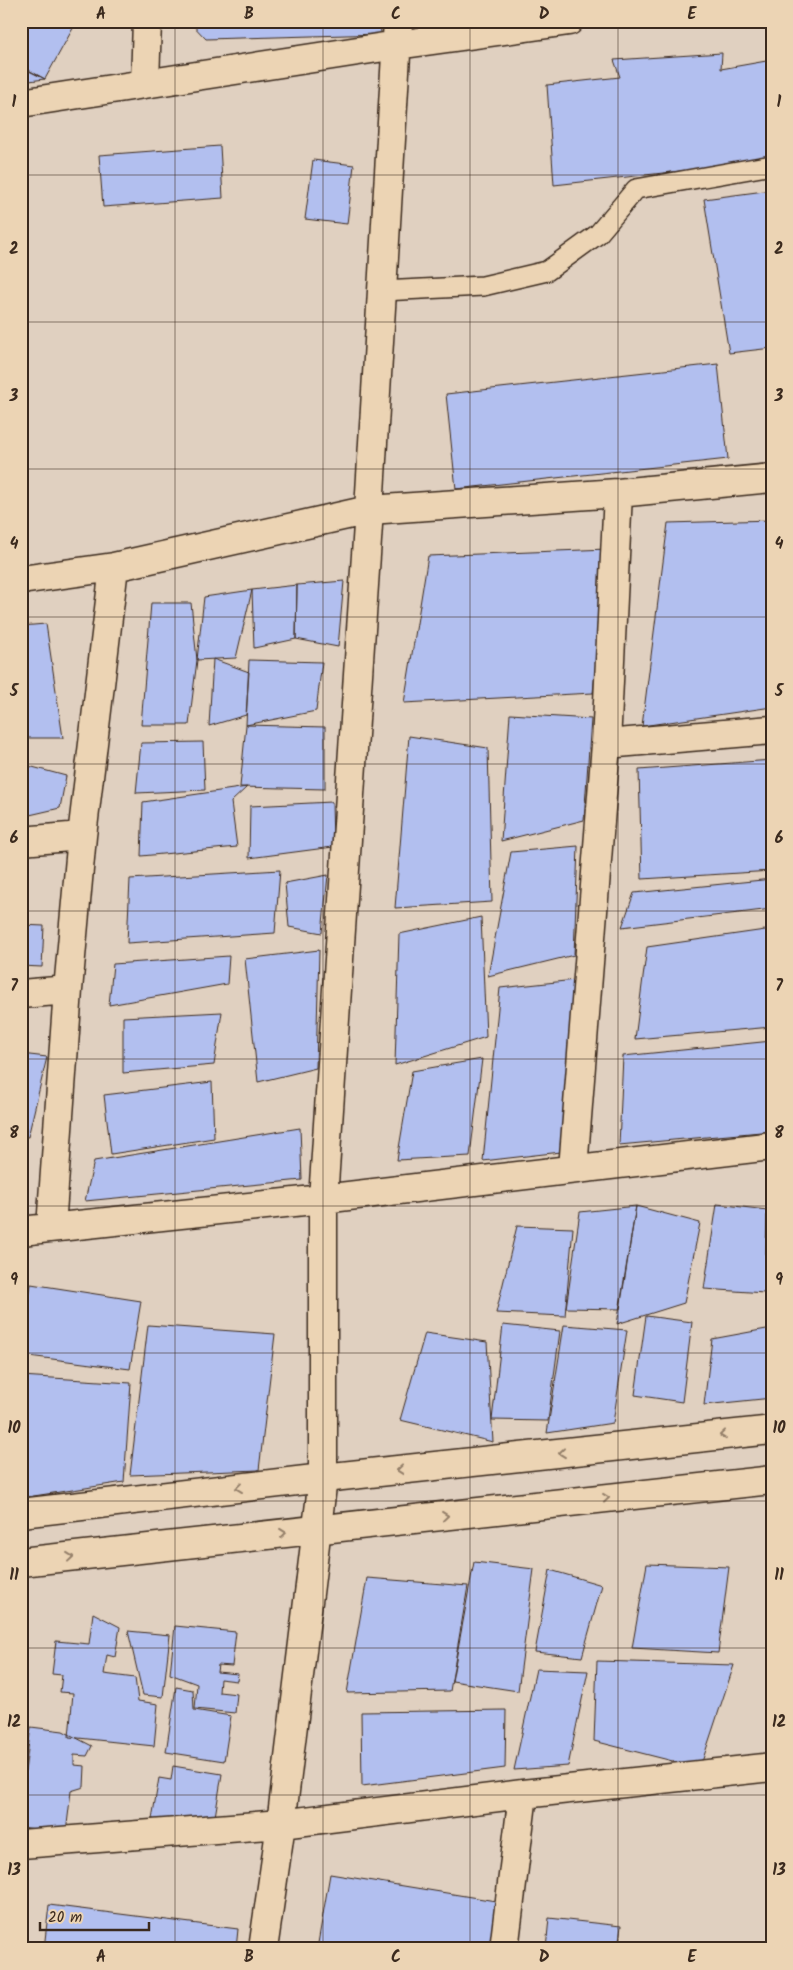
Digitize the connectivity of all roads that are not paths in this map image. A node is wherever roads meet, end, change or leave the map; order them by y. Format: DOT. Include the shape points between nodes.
graph roads {
  1 [pos="146,21"];
  2 [pos="569,21"];
  3 [pos="398,33"];
  4 [pos="145,83"];
  5 [pos="21,103"];
  6 [pos="772,165"];
  7 [pos="382,291"];
  8 [pos="772,478"];
  9 [pos="618,493"];
  10 [pos="369,510"];
  11 [pos="114,566"];
  12 [pos="21,580"];
  13 [pos="772,730"];
  14 [pos="606,744"];
  15 [pos="82,836"];
  16 [pos="21,841"];
  17 [pos="68,990"];
  18 [pos="21,994"];
  19 [pos="772,1146"];
  20 [pos="572,1169"];
  21 [pos="323,1199"];
  22 [pos="51,1227"];
  23 [pos="21,1231"];
  24 [pos="772,1430"];
  25 [pos="323,1478"];
  26 [pos="772,1480"];
  27 [pos="21,1513"];
  28 [pos="317,1530"];
  29 [pos="21,1562"];
  30 [pos="772,1767"];
  31 [pos="523,1794"];
  32 [pos="282,1824"];
  33 [pos="21,1844"];
  34 [pos="262,1949"];
  35 [pos="504,1949"];
  1 -- 4 [label="street"];
  2 -- 3 [label="street"];
  3 -- 4 [label="street"];
  3 -- 7 [label="street"];
  4 -- 5 [label="street"];
  6 -- 7 [label="lane" via="636,189 598,234 547,271 483,286"];
  7 -- 10 [label="street"];
  8 -- 9 [label="street"];
  9 -- 10 [label="street"];
  9 -- 14 [label="street"];
  10 -- 11 [label="street"];
  10 -- 21 [label="street"];
  11 -- 12 [label="street"];
  11 -- 15 [label="street"];
  13 -- 14 [label="street"];
  14 -- 20 [label="street"];
  15 -- 16 [label="street"];
  15 -- 17 [label="street"];
  17 -- 18 [label="street"];
  17 -- 22 [label="street"];
  19 -- 20 [label="street"];
  20 -- 21 [label="street"];
  21 -- 22 [label="street"];
  21 -- 25 [label="street"];
  22 -- 23 [label="street"];
  24 -- 25 [label="street, one-way"];
  25 -- 27 [label="street, one-way"];
  25 -- 28 [label="street"];
  28 -- 26 [label="street, one-way"];
  29 -- 28 [label="street, one-way"];
  28 -- 32 [label="street"];
  30 -- 31 [label="street"];
  31 -- 32 [label="street"];
  31 -- 35 [label="street"];
  32 -- 33 [label="street"];
  32 -- 34 [label="street"];
}
